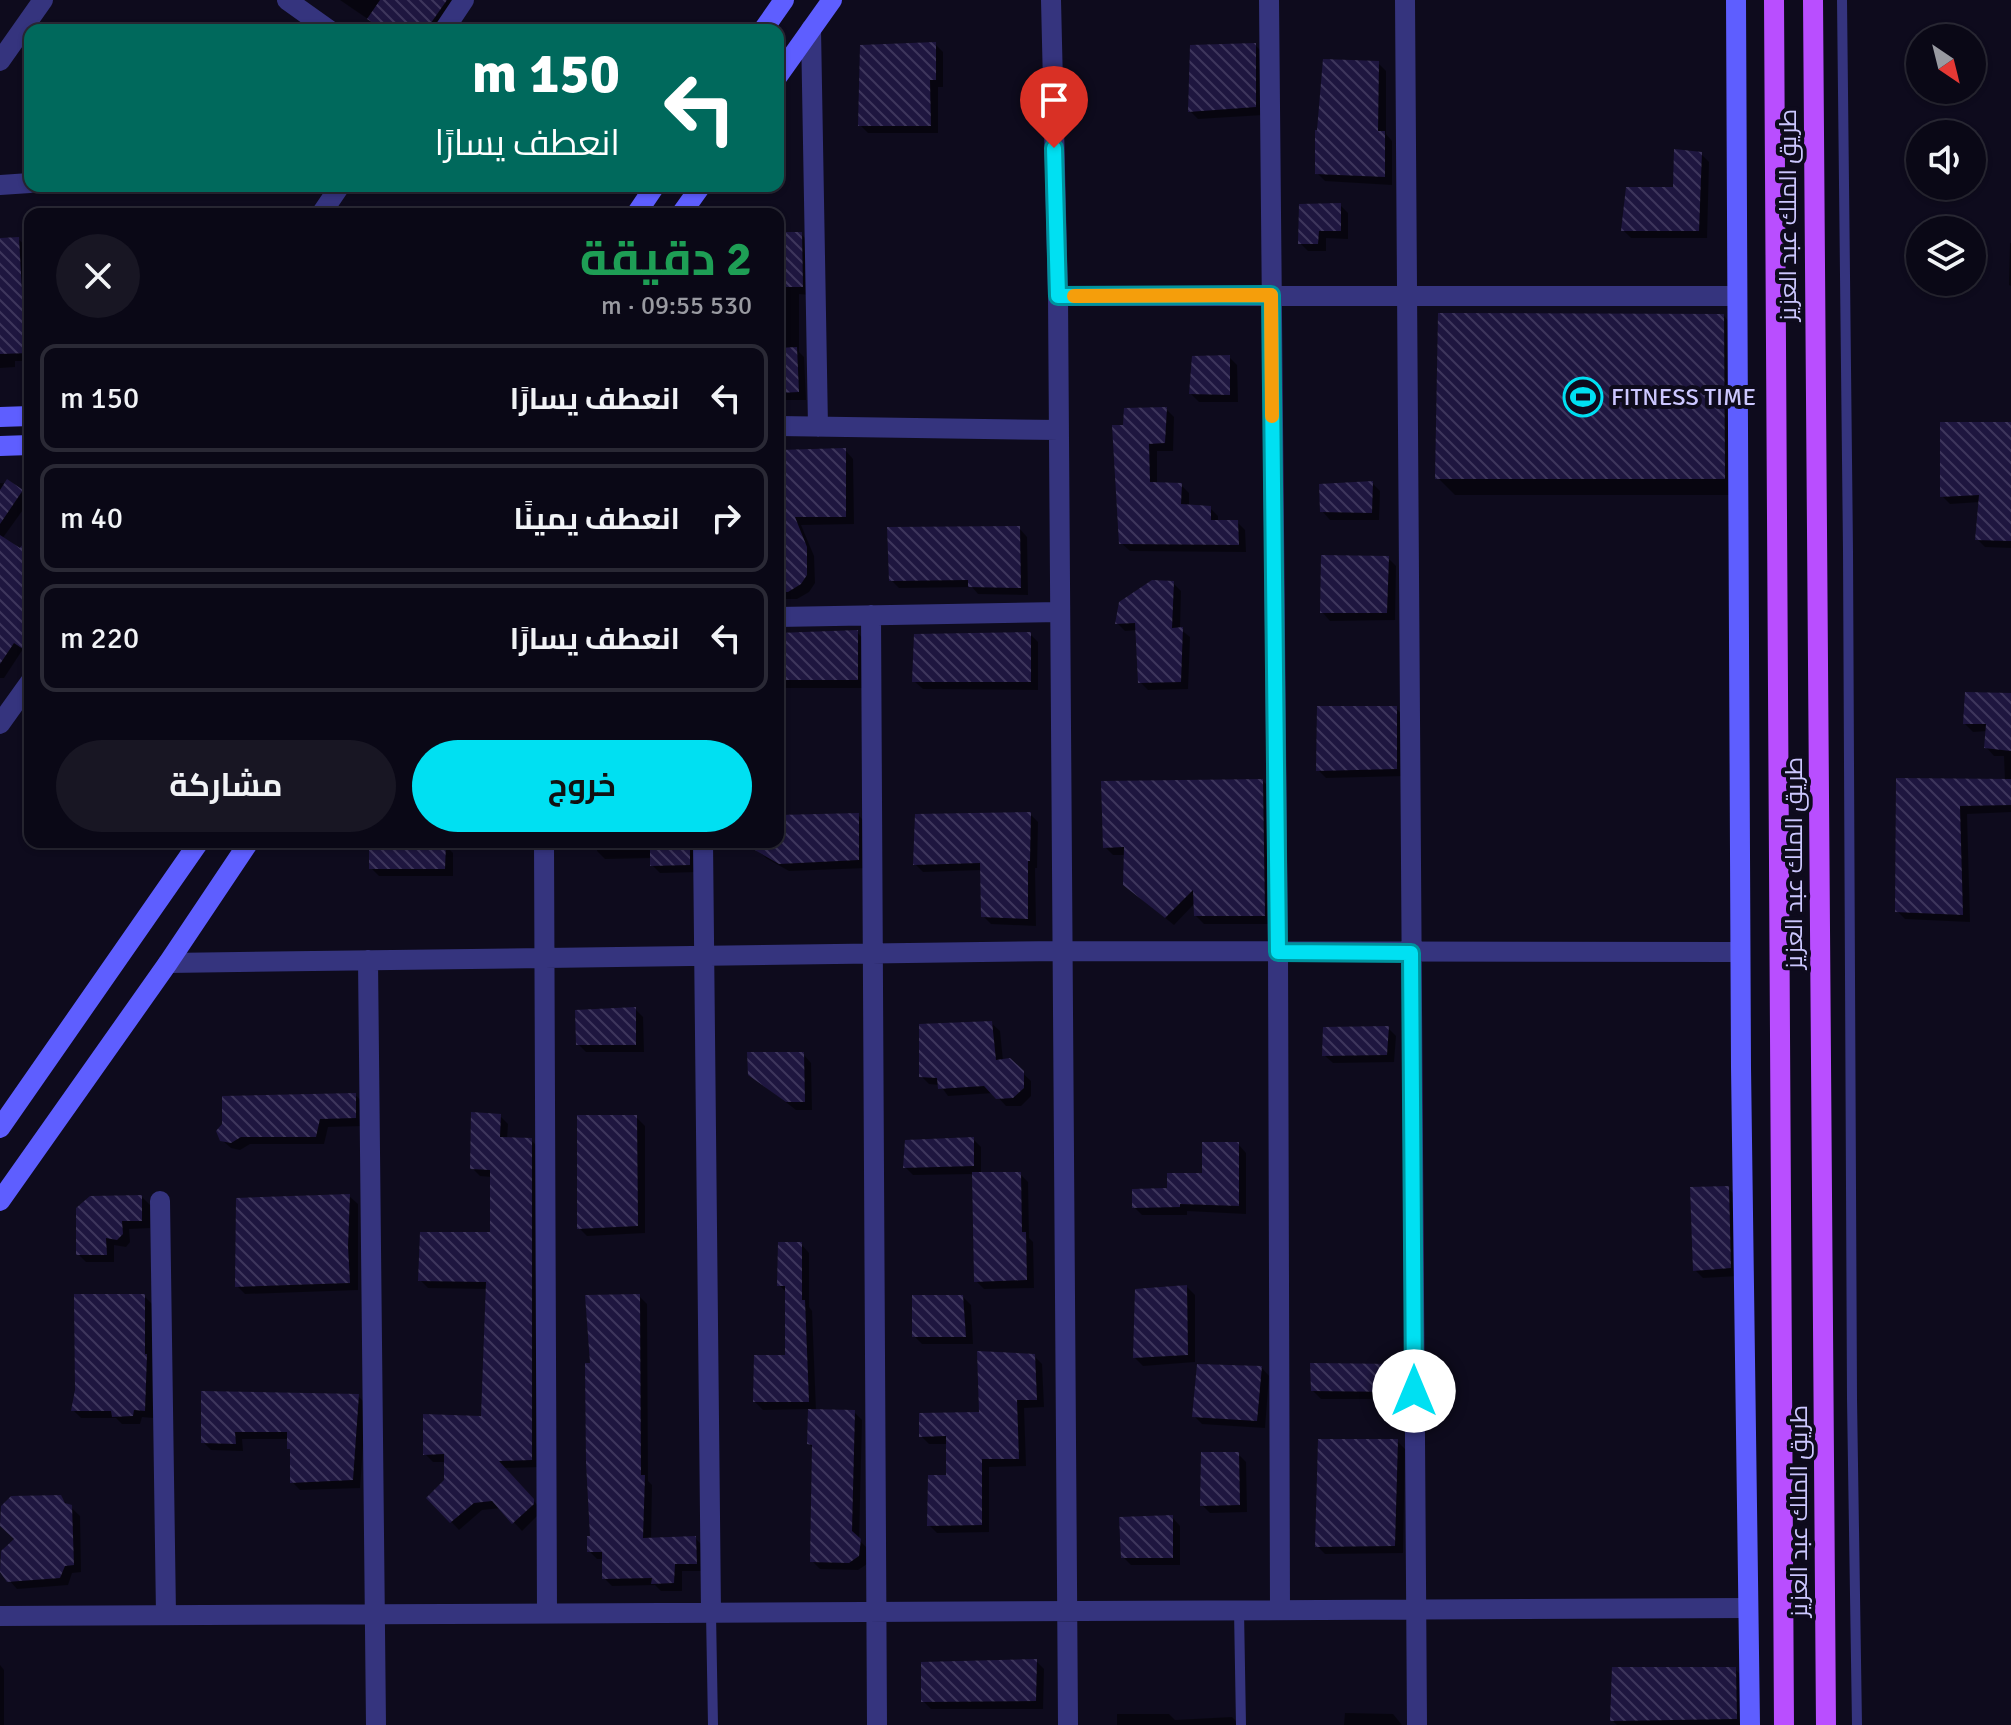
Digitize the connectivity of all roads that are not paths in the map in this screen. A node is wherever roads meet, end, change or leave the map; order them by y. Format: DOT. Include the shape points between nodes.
graph roads {
  1 [pos="43,0"];
  2 [pos="287,0"];
  3 [pos="464,0"];
  4 [pos="784,0"];
  5 [pos="832,0"];
  6 [pos="1051,0"];
  7 [pos="1269,0"];
  8 [pos="1405,0"];
  9 [pos="1736,0"];
  10 [pos="1774,0"];
  11 [pos="1813,0"];
  12 [pos="1842,0"];
  13 [pos="26,24"];
  14 [pos="321,24"];
  15 [pos="448,24"];
  16 [pos="767,24"];
  17 [pos="24,27"];
  18 [pos="811,29"];
  19 [pos="0,61"];
  20 [pos="784,67"];
  21 [pos="24,183"];
  22 [pos="0,185"];
  23 [pos="1271,295"];
  24 [pos="1407,295"];
  25 [pos="1058,296"];
  26 [pos="1737,296"];
  27 [pos="24,416"];
  28 [pos="0,417"];
  29 [pos="784,426"];
  30 [pos="818,427"];
  31 [pos="1059,430"];
  32 [pos="24,445"];
  33 [pos="0,446"];
  34 [pos="1060,612"];
  35 [pos="871,615"];
  36 [pos="784,617"];
  37 [pos="24,690"];
  38 [pos="0,724"];
  39 [pos="195,848"];
  40 [pos="245,848"];
  41 [pos="544,848"];
  42 [pos="703,848"];
  43 [pos="1062,951"];
  44 [pos="1278,952"];
  45 [pos="1740,952"];
  46 [pos="874,953"];
  47 [pos="1411,953"];
  48 [pos="705,956"];
  49 [pos="545,958"];
  50 [pos="368,960"];
  51 [pos="168,963"];
  52 [pos="0,1128"];
  53 [pos="0,1201"];
  54 [pos="160,1201"];
  55 [pos="1748,1608"];
  56 [pos="1416,1609"];
  57 [pos="1239,1610"];
  58 [pos="1280,1610"];
  59 [pos="1066,1611"];
  60 [pos="876,1612"];
  61 [pos="547,1613"];
  62 [pos="711,1613"];
  63 [pos="376,1614"];
  64 [pos="166,1615"];
  65 [pos="0,1616"];
  66 [pos="376,1725"];
  67 [pos="713,1725"];
  68 [pos="877,1725"];
  69 [pos="1068,1725"];
  70 [pos="1241,1725"];
  71 [pos="1417,1725"];
  72 [pos="1750,1725"];
  73 [pos="1784,1725"];
  74 [pos="1826,1725"];
  75 [pos="1857,1725"];
  1 -- 13 [label="street"];
  2 -- 14 [label="street"];
  3 -- 15 [label="street"];
  4 -- 16 [label="main road"];
  5 -- 18 [label="main road"];
  6 -- 25 [label="street"];
  7 -- 23 [label="street"];
  8 -- 24 [label="street"];
  9 -- 26 [label="main road"];
  10 -- 73 [label="main road, طريق الملك عبد العزيز"];
  11 -- 74 [label="main road, طريق الملك عبد العزيز"];
  12 -- 75 [label="lane"];
  17 -- 19 [label="street"];
  18 -- 20 [label="main road"];
  18 -- 30 [label="street"];
  21 -- 22 [label="street"];
  23 -- 24 [label="street"];
  23 -- 25 [label="street"];
  23 -- 44 [label="street"];
  24 -- 26 [label="street"];
  24 -- 47 [label="street"];
  25 -- 31 [label="street"];
  26 -- 45 [label="main road"];
  27 -- 28 [label="main road"];
  29 -- 30 [label="street"];
  30 -- 31 [label="street"];
  31 -- 34 [label="street"];
  32 -- 33 [label="main road"];
  34 -- 35 [label="street"];
  34 -- 43 [label="street"];
  35 -- 36 [label="street"];
  35 -- 46 [label="street"];
  37 -- 38 [label="street"];
  39 -- 52 [label="main road"];
  40 -- 51 [label="main road"];
  41 -- 49 [label="street"];
  42 -- 48 [label="street"];
  43 -- 44 [label="street"];
  43 -- 46 [label="street"];
  43 -- 59 [label="street"];
  44 -- 47 [label="street"];
  44 -- 58 [label="street"];
  45 -- 47 [label="street"];
  45 -- 55 [label="main road"];
  46 -- 48 [label="street"];
  46 -- 60 [label="street"];
  47 -- 56 [label="street"];
  48 -- 49 [label="street"];
  48 -- 62 [label="street"];
  49 -- 50 [label="street"];
  49 -- 61 [label="street"];
  50 -- 51 [label="street"];
  50 -- 63 [label="street"];
  51 -- 53 [label="main road"];
  54 -- 64 [label="street"];
  55 -- 56 [label="street"];
  55 -- 72 [label="main road"];
  56 -- 58 [label="street"];
  56 -- 71 [label="street"];
  57 -- 58 [label="street"];
  57 -- 59 [label="street"];
  57 -- 70 [label="lane"];
  59 -- 60 [label="street"];
  59 -- 69 [label="street"];
  60 -- 62 [label="street"];
  60 -- 68 [label="street"];
  61 -- 62 [label="street"];
  61 -- 63 [label="street"];
  62 -- 67 [label="lane"];
  63 -- 64 [label="street"];
  63 -- 66 [label="street"];
  64 -- 65 [label="street"];
}
